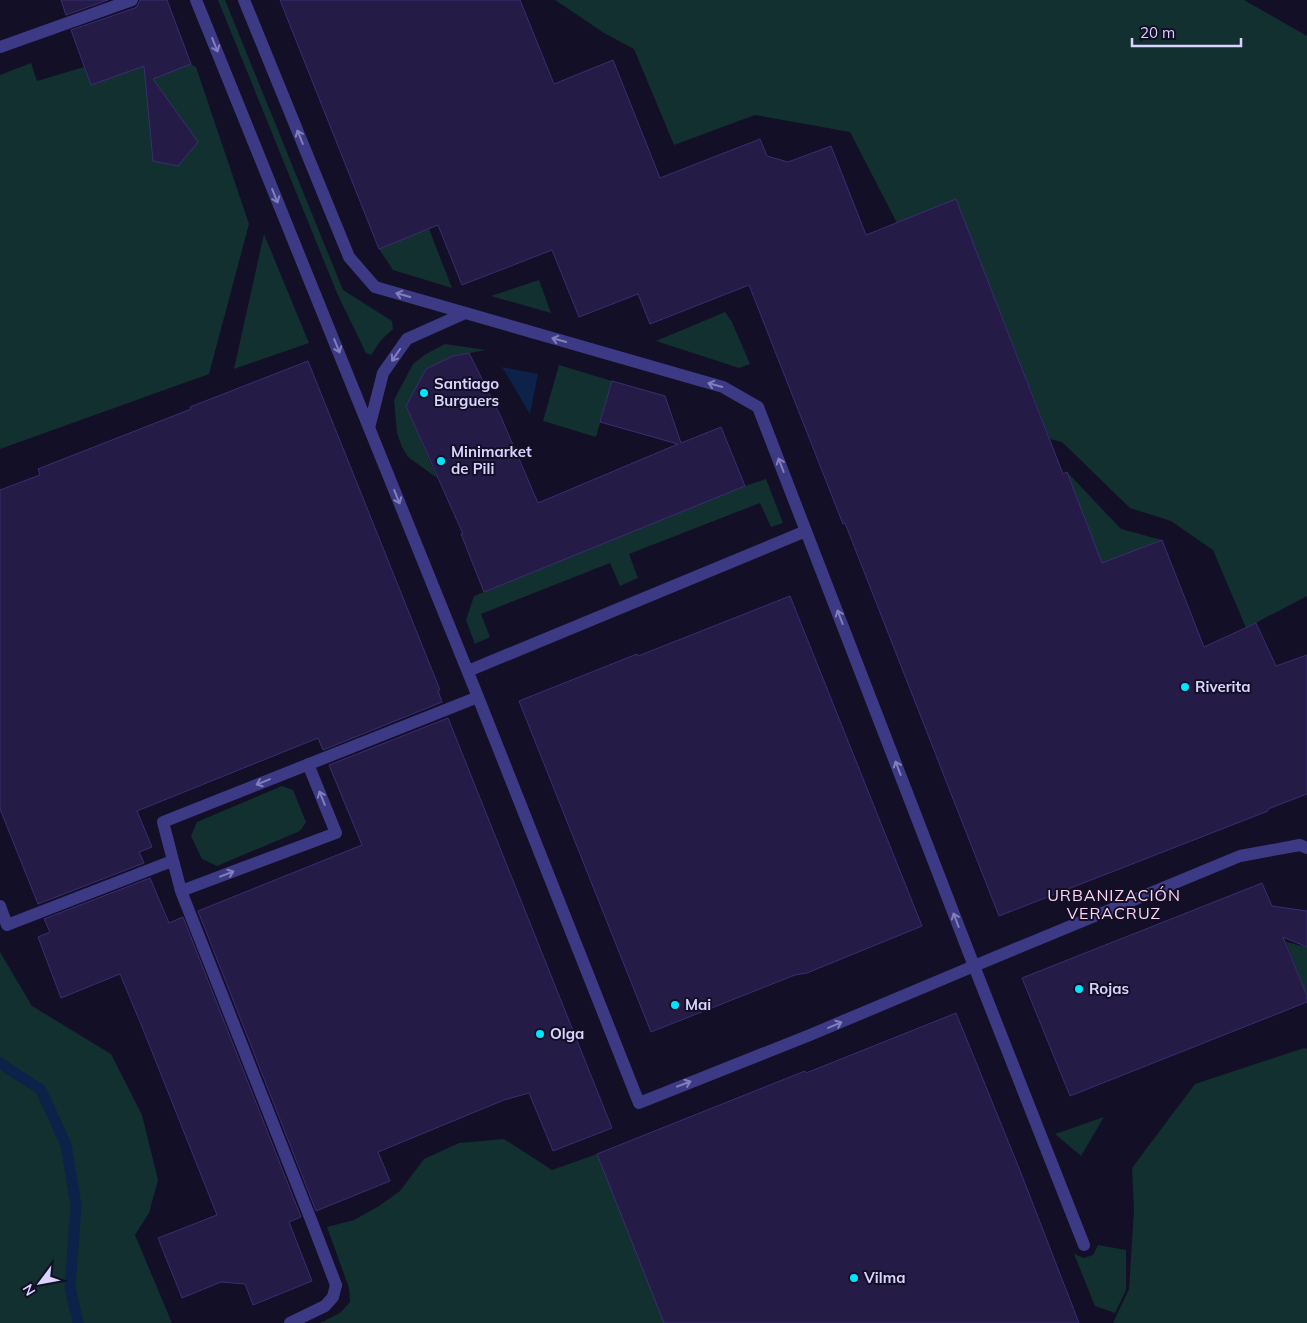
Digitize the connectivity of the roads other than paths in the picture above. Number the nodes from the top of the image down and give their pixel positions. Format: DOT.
graph roads {
  1 [pos="132,0"];
  2 [pos="196,0"];
  3 [pos="244,0"];
  4 [pos="0,47"];
  5 [pos="466,313"];
  6 [pos="369,428"];
  7 [pos="806,531"];
  8 [pos="468,671"];
  9 [pos="478,697"];
  10 [pos="308,764"];
  11 [pos="1307,848"];
  12 [pos="172,861"];
  13 [pos="181,891"];
  14 [pos="0,906"];
  15 [pos="974,966"];
  16 [pos="1084,1245"];
  17 [pos="290,1323"];
  1 -- 4 [label="street"];
  2 -- 6 [label="street, one-way"];
  5 -- 3 [label="street, one-way"];
  5 -- 6 [label="street, one-way"];
  7 -- 5 [label="street, one-way"];
  6 -- 8 [label="street, one-way"];
  7 -- 8 [label="street"];
  15 -- 7 [label="street, one-way"];
  8 -- 9 [label="street"];
  9 -- 10 [label="street"];
  9 -- 15 [label="street, one-way"];
  10 -- 12 [label="street, one-way"];
  13 -- 10 [label="street, one-way"];
  11 -- 15 [label="street"];
  12 -- 13 [label="street"];
  12 -- 14 [label="street"];
  13 -- 17 [label="street"];
  15 -- 16 [label="street"];
}
